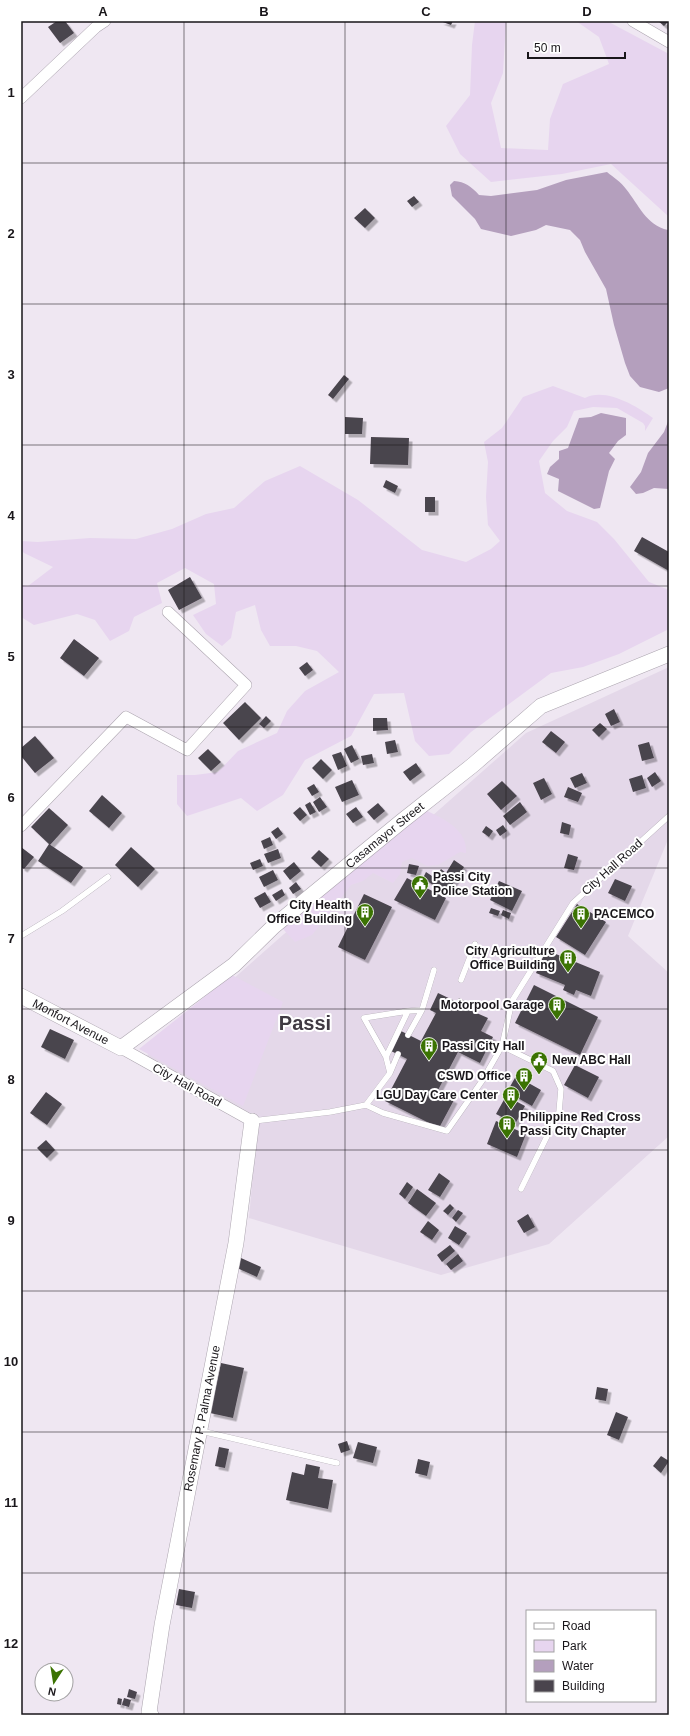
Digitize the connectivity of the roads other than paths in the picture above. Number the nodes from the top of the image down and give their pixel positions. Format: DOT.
graph roads {
  1 [pos="105,21"];
  2 [pos="633,21"];
  3 [pos="669,42"];
  4 [pos="21,98"];
  5 [pos="168,612"];
  6 [pos="669,654"];
  7 [pos="669,816"];
  8 [pos="21,826"];
  9 [pos="108,876"];
  10 [pos="21,936"];
  11 [pos="475,944"];
  12 [pos="434,970"];
  13 [pos="460,980"];
  14 [pos="21,996"];
  15 [pos="422,1010"];
  16 [pos="408,1011"];
  17 [pos="408,1035"];
  18 [pos="502,1046"];
  19 [pos="121,1048"];
  20 [pos="398,1054"];
  21 [pos="386,1057"];
  22 [pos="390,1073"];
  23 [pos="366,1105"];
  24 [pos="252,1121"];
  25 [pos="521,1189"];
  26 [pos="200,1430"];
  27 [pos="337,1464"];
  28 [pos="149,1714"];
  1 -- 4 [label="street"];
  2 -- 3 [label="street"];
  5 -- 8 [label="street"];
  6 -- 19 [label="street, Casamayor Street"];
  7 -- 18 [label="lane, City Hall Road"];
  9 -- 10 [label="lane"];
  11 -- 13 [label="lane"];
  12 -- 15 [label="lane"];
  14 -- 19 [label="street, Monfort Avenue"];
  15 -- 16 [label="lane"];
  15 -- 17 [label="lane"];
  16 -- 21 [label="lane"];
  16 -- 21 [label="lane"];
  18 -- 23 [label="lane, City Hall Road"];
  18 -- 25 [label="lane"];
  19 -- 24 [label="street, City Hall Road"];
  20 -- 22 [label="lane"];
  21 -- 22 [label="lane"];
  22 -- 23 [label="lane"];
  23 -- 24 [label="lane"];
  24 -- 26 [label="street, Rosemary P. Palma Avenue"];
  26 -- 27 [label="lane"];
  26 -- 28 [label="street, Rosemary P. Palma Avenue"];
}
